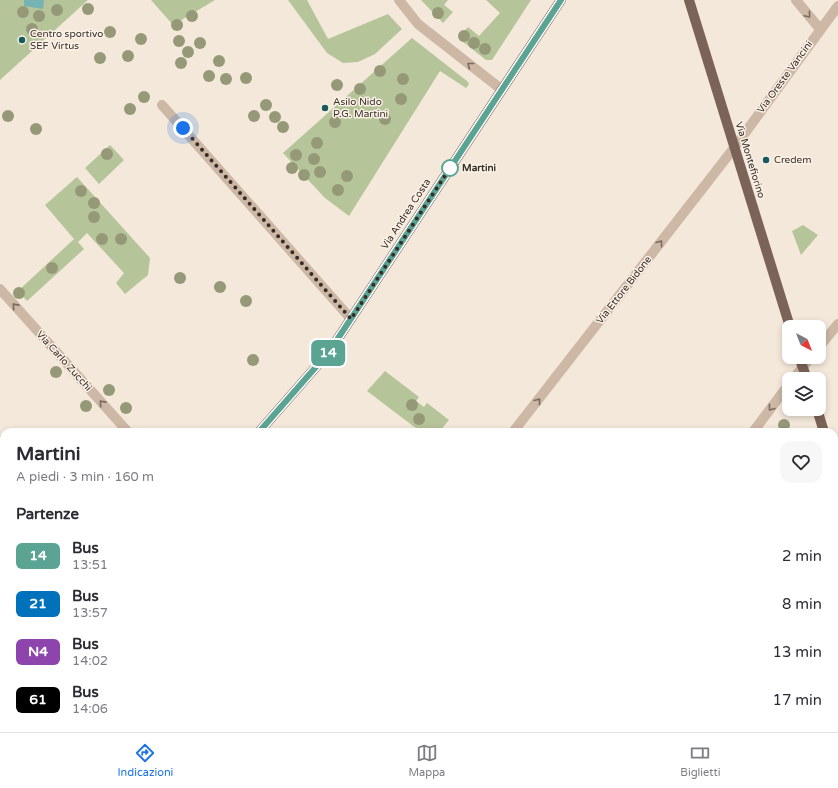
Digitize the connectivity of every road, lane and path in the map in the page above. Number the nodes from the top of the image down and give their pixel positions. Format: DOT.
graph roads {
  1 [pos="399,0"];
  2 [pos="561,0"];
  3 [pos="689,0"];
  4 [pos="796,0"];
  5 [pos="838,6"];
  6 [pos="820,29"];
  7 [pos="501,89"];
  8 [pos="162,105"];
  9 [pos="734,148"];
  10 [pos="0,289"];
  11 [pos="351,319"];
  12 [pos="788,320"];
  13 [pos="838,324"];
  14 [pos="826,339"];
  15 [pos="782,393"];
  16 [pos="818,416"];
  17 [pos="124,428"];
  18 [pos="262,428"];
  19 [pos="516,428"];
  20 [pos="756,428"];
  21 [pos="823,428"];
  7 -- 1 [label="street, one-way"];
  2 -- 7 [label="main road, Via Andrea Costa"];
  3 -- 9 [label="main road, Via Montefiorino"];
  4 -- 6 [label="street, one-way"];
  5 -- 6 [label="street, Via Oreste Vancini"];
  6 -- 9 [label="street, Via Oreste Vancini"];
  7 -- 11 [label="main road, Via Andrea Costa"];
  8 -- 11 [label="street"];
  9 -- 12 [label="main road, Via Montefiorino"];
  19 -- 9 [label="street, Via Ettore Bidone, one-way"];
  17 -- 10 [label="street, Via Carlo Zucchi, one-way"];
  11 -- 18 [label="main road, Via Andrea Costa"];
  13 -- 14 [label="street"];
  15 -- 20 [label="street, one-way"];
  16 -- 21 [label="main road"];
}
